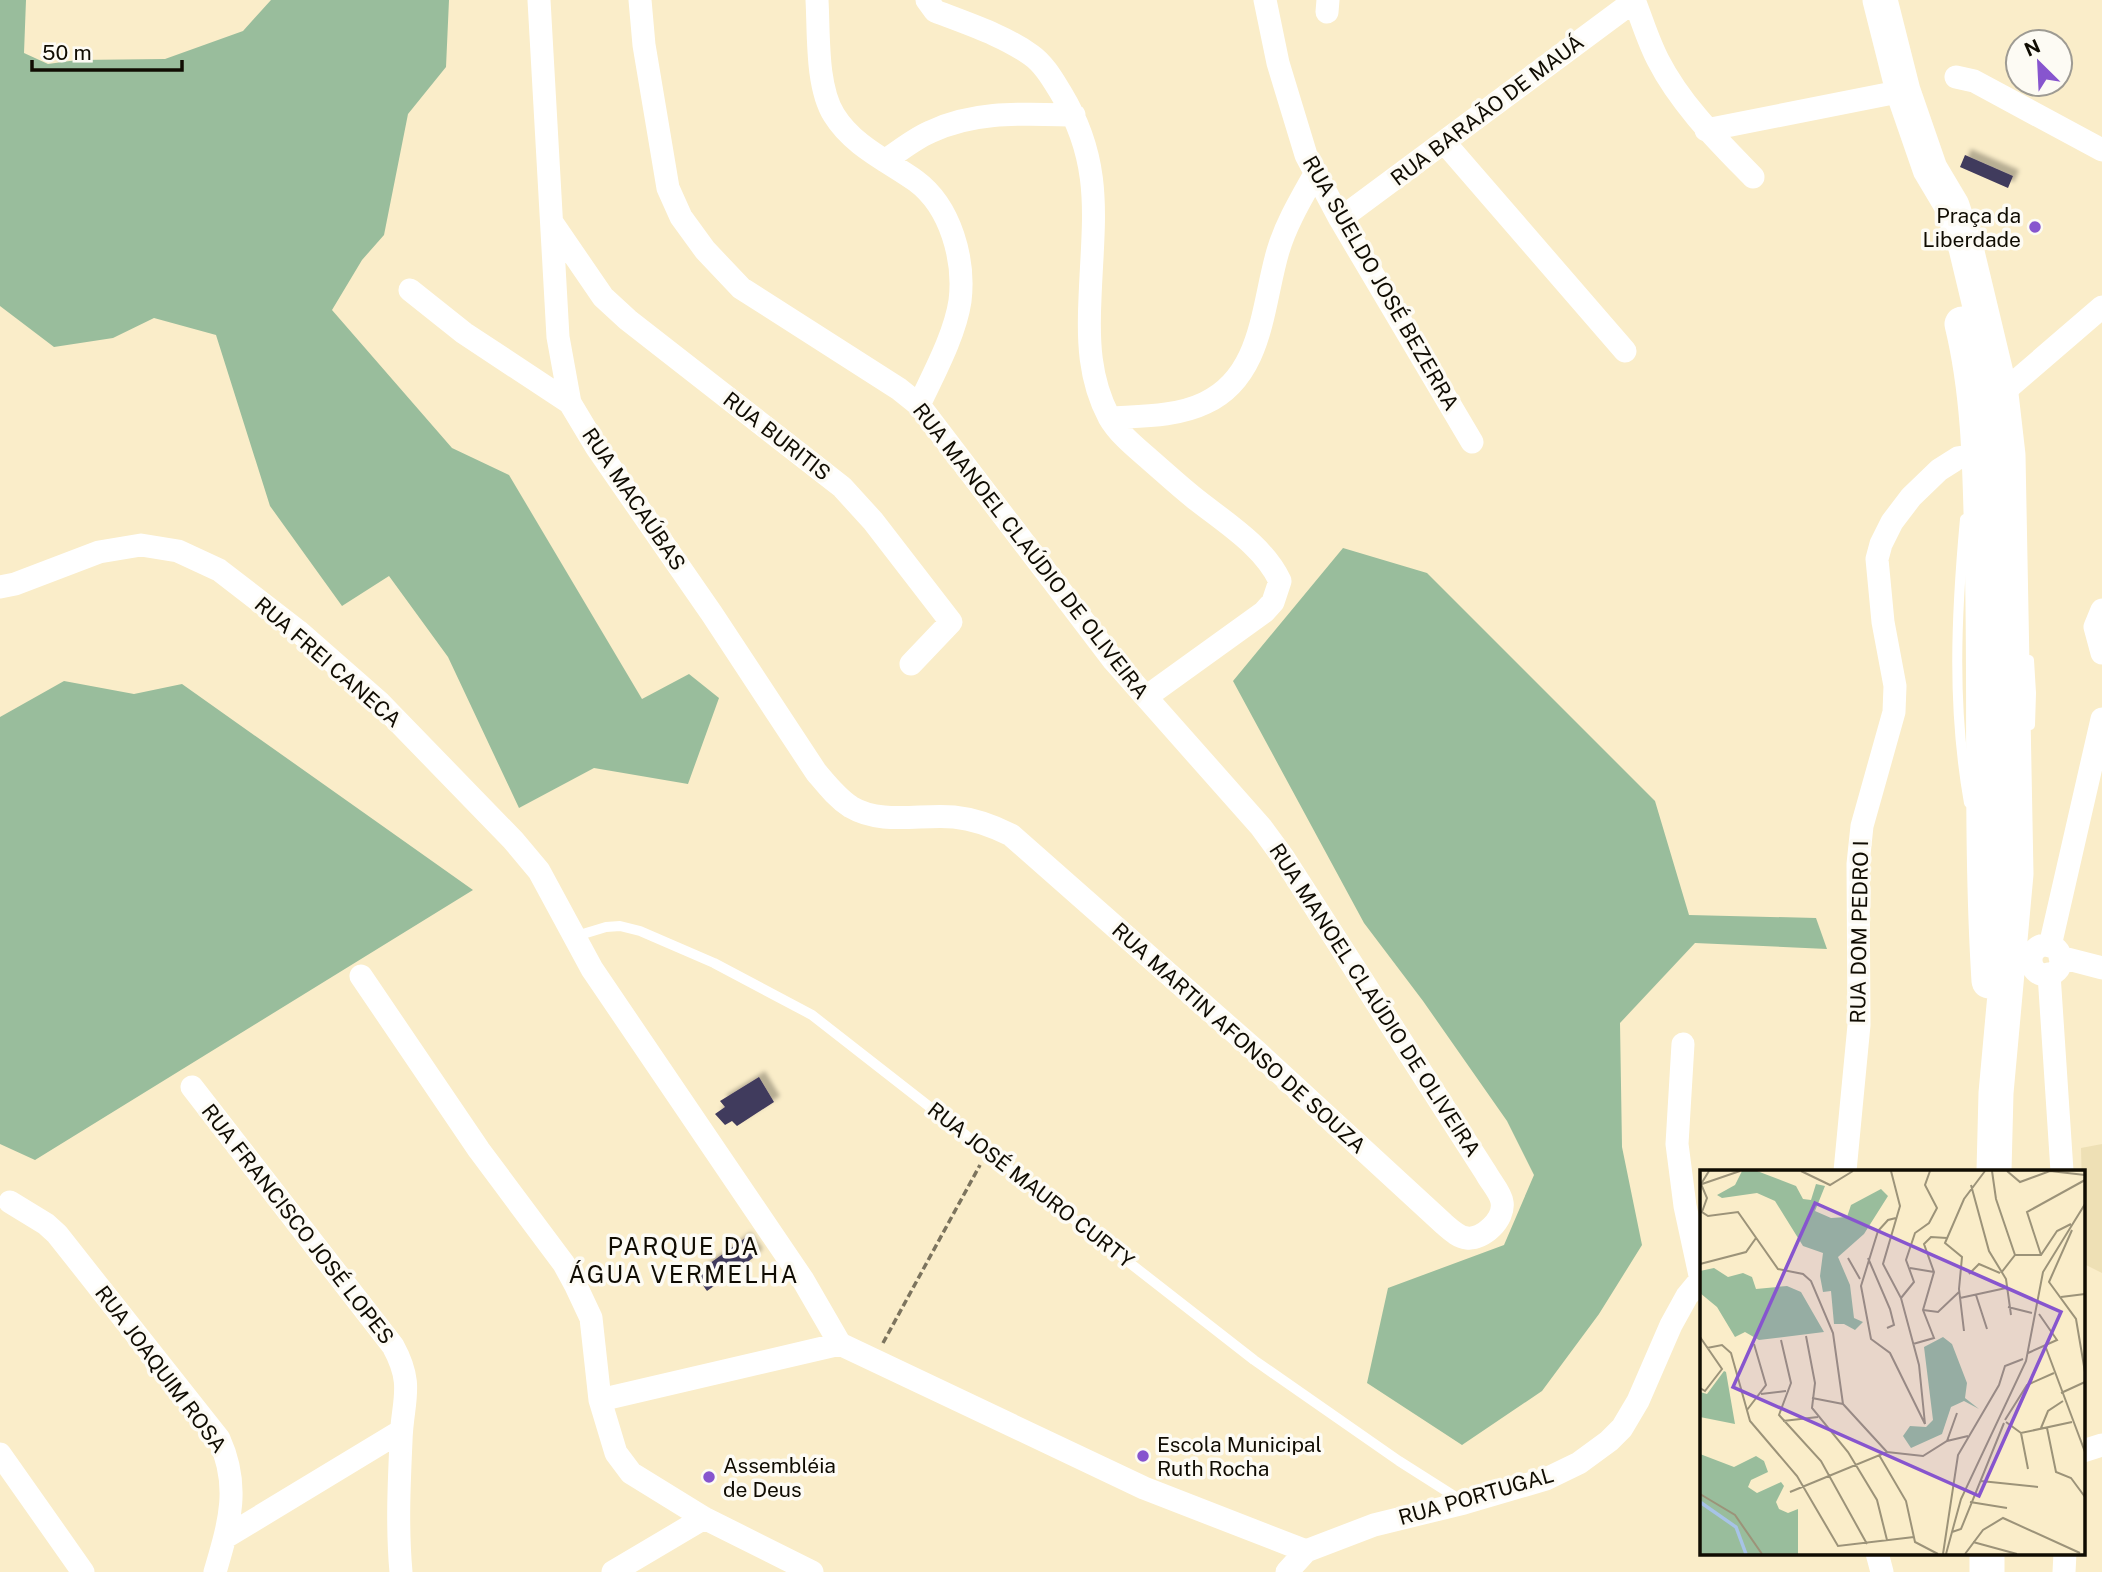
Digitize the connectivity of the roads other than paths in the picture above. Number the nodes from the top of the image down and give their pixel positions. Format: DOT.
graph roads {
  1 [pos="539,0"];
  2 [pos="640,0"];
  3 [pos="817,0"];
  4 [pos="928,0"];
  5 [pos="1265,0"];
  6 [pos="1634,0"];
  7 [pos="1880,0"];
  8 [pos="1955,77"];
  9 [pos="1903,91"];
  10 [pos="1074,115"];
  11 [pos="1706,130"];
  12 [pos="1444,142"];
  13 [pos="2102,150"];
  14 [pos="885,161"];
  15 [pos="1930,169"];
  16 [pos="1315,174"];
  17 [pos="1754,177"];
  18 [pos="1340,219"];
  19 [pos="551,222"];
  20 [pos="410,290"];
  21 [pos="2102,307"];
  22 [pos="1625,351"];
  23 [pos="2001,394"];
  24 [pos="570,403"];
  25 [pos="919,405"];
  26 [pos="1110,418"];
  27 [pos="1472,442"];
  28 [pos="1989,460"];
  29 [pos="0,587"];
  30 [pos="2102,610"];
  31 [pos="2028,652"];
  32 [pos="2102,653"];
  33 [pos="911,664"];
  34 [pos="1146,698"];
  35 [pos="2102,719"];
  36 [pos="2029,739"];
  37 [pos="2026,778"];
  38 [pos="990,825"];
  39 [pos="2001,874"];
  40 [pos="573,937"];
  41 [pos="2029,951"];
  42 [pos="2102,968"];
  43 [pos="361,976"];
  44 [pos="1683,1044"];
  45 [pos="192,1087"];
  46 [pos="1844,1170"];
  47 [pos="1994,1170"];
  48 [pos="2062,1170"];
  49 [pos="10,1202"];
  50 [pos="1489,1230"];
  51 [pos="1700,1275"];
  52 [pos="1700,1281"];
  53 [pos="840,1344"];
  54 [pos="600,1400"];
  55 [pos="401,1431"];
  56 [pos="2102,1445"];
  57 [pos="2084,1451"];
  58 [pos="0,1454"];
  59 [pos="1464,1503"];
  60 [pos="704,1518"];
  61 [pos="226,1537"];
  62 [pos="1306,1551"];
  63 [pos="1877,1554"];
  64 [pos="1987,1554"];
  65 [pos="2065,1554"];
  66 [pos="83,1572"];
  67 [pos="215,1572"];
  68 [pos="401,1572"];
  69 [pos="613,1572"];
  70 [pos="812,1572"];
  71 [pos="1287,1572"];
  72 [pos="1882,1572"];
  73 [pos="1986,1572"];
  74 [pos="2064,1572"];
  1 -- 19 [label="street, RUA MACAÚBAS"];
  2 -- 25 [label="street, RUA MANOEL CLAÚDIO DE OLIVEIRA"];
  3 -- 14 [label="street"];
  4 -- 10 [label="street"];
  5 -- 16 [label="street, RUA SUELDO JOSÉ BEZERRA"];
  6 -- 11 [label="street"];
  6 -- 12 [label="street, RUA BARAÃO DE MAUÁ"];
  7 -- 9 [label="main road"];
  8 -- 13 [label="street"];
  9 -- 11 [label="street"];
  9 -- 15 [label="main road"];
  10 -- 14 [label="street"];
  10 -- 26 [label="street"];
  11 -- 17 [label="street"];
  12 -- 18 [label="street, RUA BARAÃO DE MAUÁ"];
  12 -- 22 [label="street"];
  14 -- 25 [label="street"];
  15 -- 23 [label="main road"];
  15 -- 28 [label="main road"];
  16 -- 18 [label="street, RUA SUELDO JOSÉ BEZERRA"];
  16 -- 26 [label="street"];
  18 -- 27 [label="street, RUA SUELDO JOSÉ BEZERRA"];
  19 -- 24 [label="street, RUA MACAÚBAS"];
  19 -- 33 [label="street, RUA BURITIS"];
  20 -- 24 [label="street"];
  21 -- 23 [label="street"];
  23 -- 28 [label="main road"];
  24 -- 38 [label="street, RUA MACAÚBAS"];
  25 -- 34 [label="street, RUA MANOEL CLAÚDIO DE OLIVEIRA"];
  26 -- 34 [label="street"];
  28 -- 39 [label="main road"];
  28 -- 39 [label="main road"];
  28 -- 39 [label="lane"];
  28 -- 46 [label="street, RUA DOM PEDRO I"];
  29 -- 40 [label="street, RUA FREI CANECA"];
  30 -- 32 [label="street"];
  31 -- 36 [label="lane"];
  34 -- 50 [label="street, RUA MANOEL CLAÚDIO DE OLIVEIRA"];
  35 -- 41 [label="street"];
  37 -- 39 [label="lane"];
  38 -- 50 [label="street, RUA MARTIN AFONSO DE SOUZA"];
  39 -- 41 [label="main road"];
  40 -- 53 [label="street, RUA FREI CANECA"];
  40 -- 59 [label="lane, RUA JOSÉ MAURO CURTY"];
  41 -- 42 [label="street"];
  41 -- 47 [label="main road"];
  41 -- 48 [label="street"];
  43 -- 54 [label="street"];
  44 -- 51 [label="street"];
  45 -- 55 [label="street, RUA FRANCISCO JOSÉ LOPES"];
  49 -- 61 [label="street, RUA JOAQUIM ROSA"];
  52 -- 59 [label="street, RUA PORTUGAL"];
  53 -- 54 [label="street"];
  53 -- 62 [label="street"];
  54 -- 60 [label="street"];
  55 -- 61 [label="street"];
  55 -- 68 [label="street, RUA FRANCISCO JOSÉ LOPES"];
  56 -- 57 [label="street"];
  58 -- 66 [label="street"];
  59 -- 62 [label="street, RUA PORTUGAL"];
  60 -- 69 [label="street"];
  60 -- 70 [label="street"];
  61 -- 67 [label="street, RUA JOAQUIM ROSA"];
  62 -- 71 [label="street, RUA PORTUGAL"];
  63 -- 72 [label="street"];
  64 -- 73 [label="main road"];
  65 -- 74 [label="street"];
}
